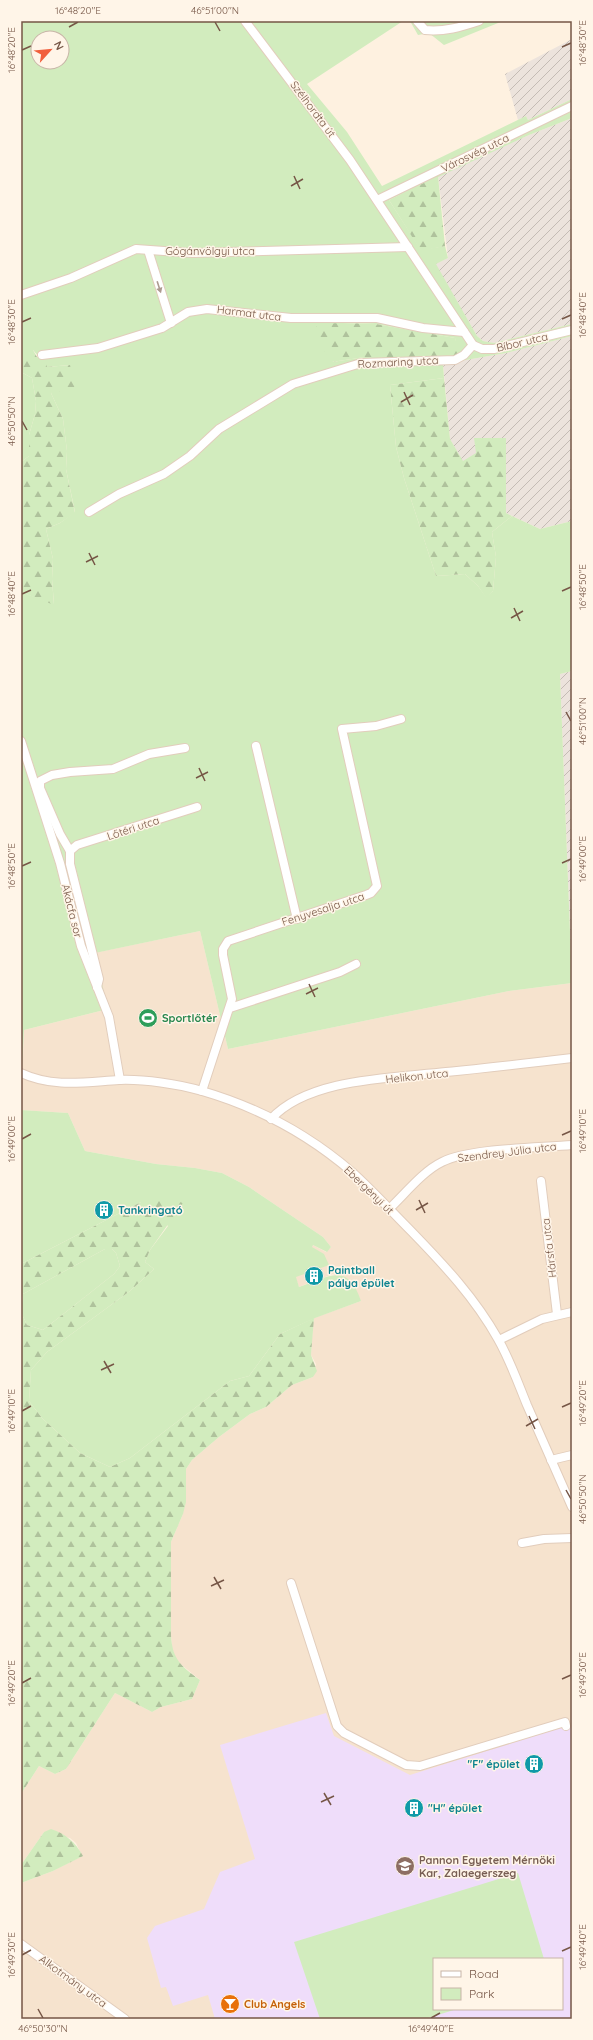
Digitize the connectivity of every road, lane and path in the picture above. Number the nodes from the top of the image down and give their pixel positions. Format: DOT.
graph roads {
  1 [pos="245,21"];
  2 [pos="417,21"];
  3 [pos="479,21"];
  4 [pos="572,106"];
  5 [pos="377,200"];
  6 [pos="408,247"];
  7 [pos="148,250"];
  8 [pos="21,295"];
  9 [pos="171,323"];
  10 [pos="572,330"];
  11 [pos="464,332"];
  12 [pos="473,345"];
  13 [pos="42,355"];
  14 [pos="89,512"];
  15 [pos="401,719"];
  16 [pos="21,741"];
  17 [pos="256,746"];
  18 [pos="185,748"];
  19 [pos="197,807"];
  20 [pos="70,851"];
  21 [pos="296,919"];
  22 [pos="356,964"];
  23 [pos="97,987"];
  24 [pos="230,1008"];
  25 [pos="572,1058"];
  26 [pos="21,1073"];
  27 [pos="120,1080"];
  28 [pos="202,1091"];
  29 [pos="271,1119"];
  30 [pos="572,1145"];
  31 [pos="541,1181"];
  32 [pos="389,1209"];
  33 [pos="572,1312"];
  34 [pos="557,1314"];
  35 [pos="499,1340"];
  36 [pos="572,1455"];
  37 [pos="551,1460"];
  38 [pos="572,1507"];
  39 [pos="572,1538"];
  40 [pos="522,1542"];
  41 [pos="291,1583"];
  42 [pos="566,1726"];
  43 [pos="21,1944"];
  44 [pos="125,2019"];
  1 -- 5 [label="street, Szélhordta út"];
  2 -- 3 [label="street"];
  4 -- 5 [label="street, Városvég utca"];
  5 -- 6 [label="street"];
  6 -- 7 [label="street, Gógánvölgyi utca"];
  6 -- 11 [label="street"];
  7 -- 8 [label="street, Gógánvölgyi utca"];
  7 -- 9 [label="street, one-way"];
  9 -- 11 [label="street, Harmat utca"];
  9 -- 13 [label="street, Harmat utca"];
  10 -- 12 [label="street, Bíbor utca"];
  11 -- 12 [label="street"];
  12 -- 14 [label="street, Rozmaring utca"];
  15 -- 21 [label="street, Fenyvesalja utca"];
  16 -- 23 [label="street, Akácfa sor"];
  17 -- 21 [label="street"];
  18 -- 20 [label="street"];
  19 -- 20 [label="street, Lőtéri utca"];
  20 -- 23 [label="street"];
  21 -- 24 [label="street, Fenyvesalja utca"];
  22 -- 24 [label="street"];
  23 -- 27 [label="street, Akácfa sor"];
  24 -- 28 [label="street, Fenyvesalja utca"];
  25 -- 29 [label="street, Helikon utca"];
  26 -- 27 [label="street, Ebergényi út"];
  27 -- 28 [label="street, Ebergényi út"];
  28 -- 29 [label="street, Ebergényi út"];
  29 -- 32 [label="street, Ebergényi út"];
  30 -- 32 [label="street, Szendrey Júlia utca"];
  31 -- 34 [label="street, Hársfa utca"];
  32 -- 35 [label="street, Ebergényi út"];
  33 -- 34 [label="street"];
  34 -- 35 [label="street"];
  35 -- 37 [label="street, Ebergényi út"];
  36 -- 37 [label="street"];
  37 -- 38 [label="street, Ebergényi út"];
  39 -- 40 [label="street"];
  41 -- 42 [label="street"];
  43 -- 44 [label="street, Alkotmány utca"];
}
